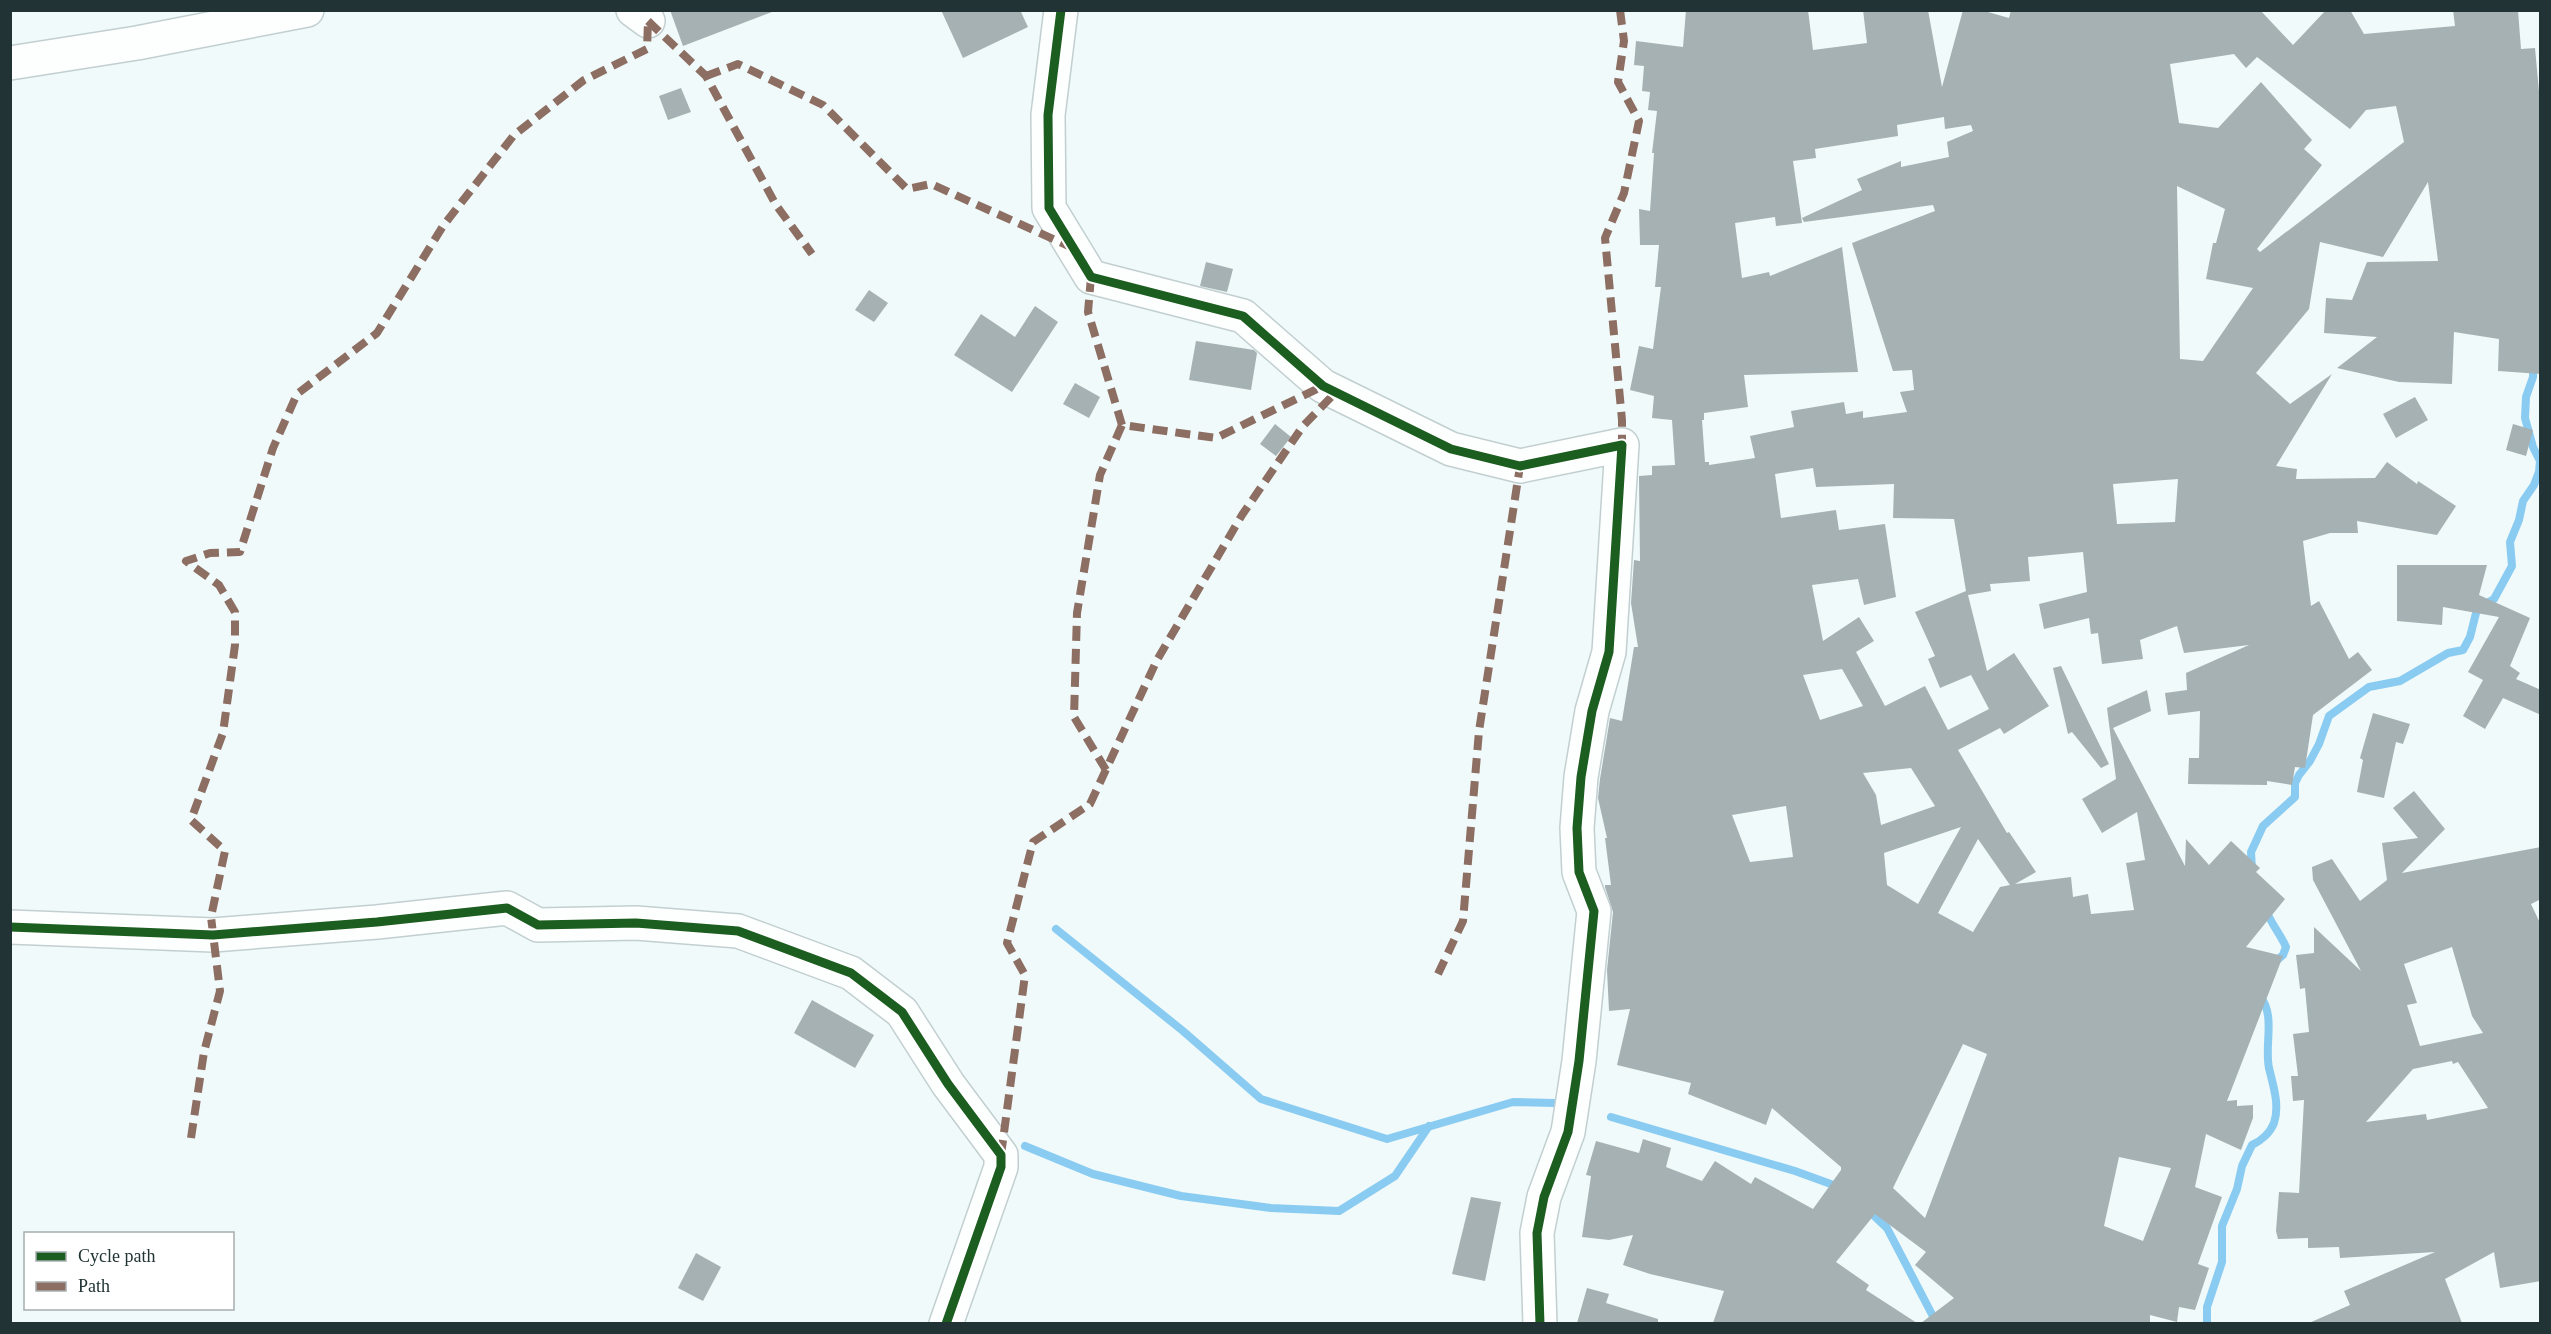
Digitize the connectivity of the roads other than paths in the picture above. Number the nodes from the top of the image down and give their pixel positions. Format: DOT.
graph roads {
  1 [pos="307,10"];
  2 [pos="1061,10"];
  3 [pos="10,63"];
  4 [pos="10,927"];
  5 [pos="946,1323"];
  6 [pos="1540,1323"];
  1 -- 3 [label="street"];
  2 -- 6 [label="street"];
  4 -- 5 [label="street"];
}
